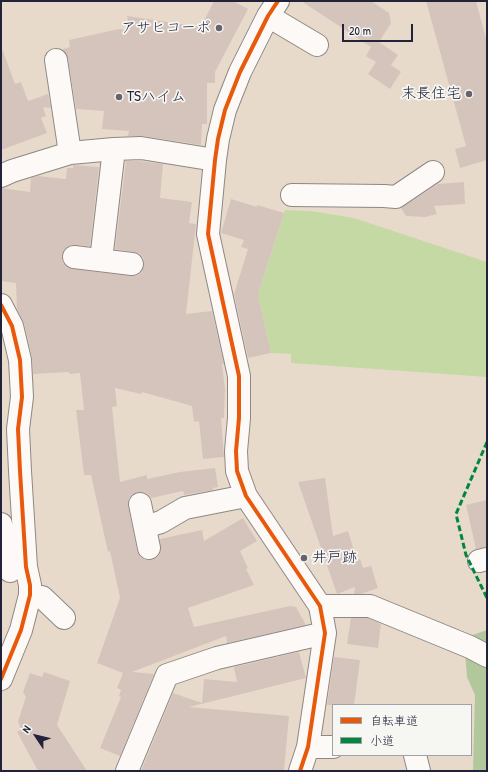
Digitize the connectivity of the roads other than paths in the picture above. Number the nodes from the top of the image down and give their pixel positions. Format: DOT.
graph roads {
  1 [pos="273,8"];
  2 [pos="317,45"];
  3 [pos="56,60"];
  4 [pos="114,149"];
  5 [pos="70,153"];
  6 [pos="215,160"];
  7 [pos="433,172"];
  8 [pos="1,176"];
  9 [pos="292,196"];
  10 [pos="74,257"];
  11 [pos="102,260"];
  12 [pos="132,264"];
  13 [pos="1,304"];
  14 [pos="1,417"];
  15 [pos="18,429"];
  16 [pos="246,496"];
  17 [pos="140,504"];
  18 [pos="1,524"];
  19 [pos="12,573"];
  20 [pos="30,595"];
  21 [pos="320,606"];
  22 [pos="64,618"];
  23 [pos="325,633"];
  24 [pos="487,656"];
  25 [pos="1,679"];
  26 [pos="308,747"];
  27 [pos="332,747"];
  28 [pos="415,756"];
  29 [pos="127,771"];
  30 [pos="300,771"];
  31 [pos="419,771"];
  1 -- 2 [label="street"];
  1 -- 6 [label="street"];
  3 -- 5 [label="street"];
  4 -- 5 [label="street"];
  4 -- 6 [label="street"];
  4 -- 11 [label="street"];
  5 -- 8 [label="street"];
  6 -- 16 [label="street"];
  7 -- 9 [label="street"];
  10 -- 11 [label="street"];
  11 -- 12 [label="street"];
  13 -- 15 [label="street"];
  14 -- 15 [label="street"];
  15 -- 19 [label="street"];
  16 -- 17 [label="street"];
  16 -- 21 [label="street"];
  18 -- 19 [label="street"];
  19 -- 20 [label="street"];
  20 -- 22 [label="street"];
  20 -- 25 [label="street"];
  21 -- 23 [label="street"];
  21 -- 24 [label="street"];
  23 -- 26 [label="street"];
  23 -- 29 [label="street"];
  26 -- 27 [label="street"];
  26 -- 30 [label="street"];
  28 -- 31 [label="street"];
}
